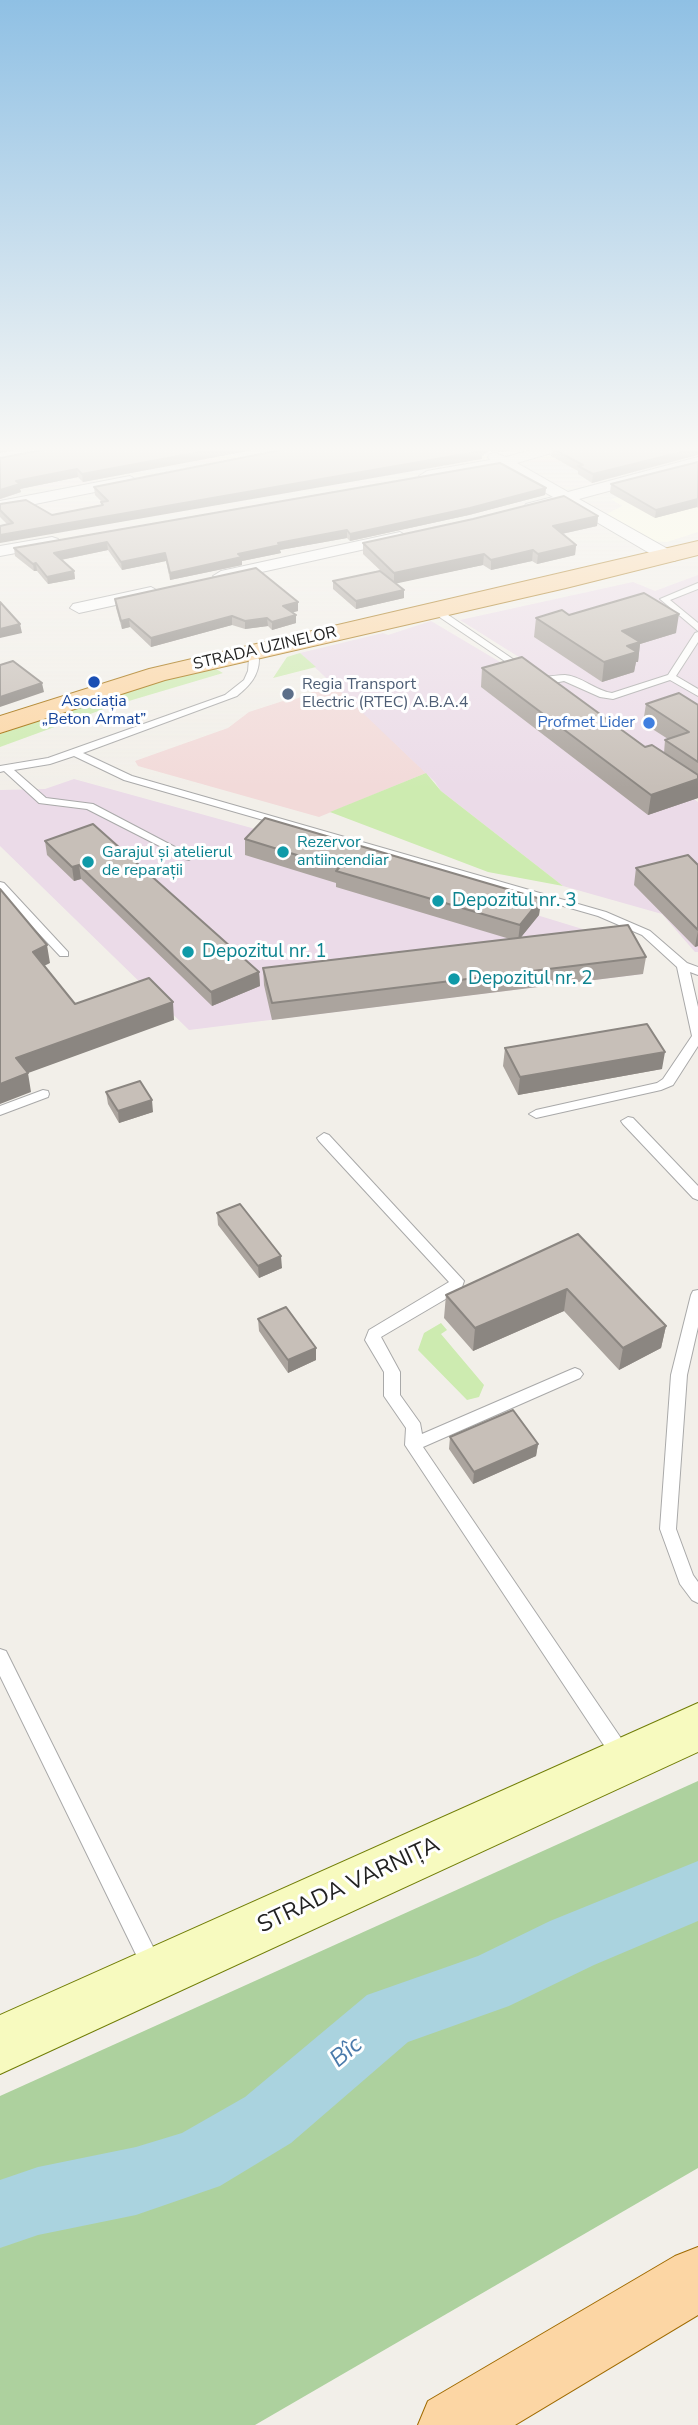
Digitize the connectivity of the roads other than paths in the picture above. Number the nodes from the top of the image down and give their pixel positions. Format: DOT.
graph roads {
  1 [pos="285,562"];
  2 [pos="645,562"];
  3 [pos="198,581"];
  4 [pos="698,586"];
  5 [pos="172,587"];
  6 [pos="79,608"];
  7 [pos="435,610"];
  8 [pos="698,628"];
  9 [pos="698,635"];
  10 [pos="249,652"];
  11 [pos="671,677"];
  12 [pos="537,679"];
  13 [pos="559,694"];
  14 [pos="698,694"];
  15 [pos="0,725"];
  16 [pos="74,752"];
  17 [pos="3,769"];
  18 [pos="189,857"];
  19 [pos="0,885"];
  20 [pos="64,954"];
  21 [pos="683,966"];
  22 [pos="698,971"];
  23 [pos="43,1094"];
  24 [pos="0,1111"];
  25 [pos="536,1114"];
  26 [pos="628,1121"];
  27 [pos="324,1138"];
  28 [pos="698,1195"];
  29 [pos="698,1295"];
  30 [pos="575,1374"];
  31 [pos="413,1445"];
  32 [pos="698,1595"];
  33 [pos="0,1657"];
  34 [pos="698,1727"];
  35 [pos="625,1760"];
  36 [pos="156,1974"];
  37 [pos="0,2045"];
  38 [pos="698,2279"];
  39 [pos="452,2425"];
  1 -- 3 [label="street"];
  2 -- 7 [label="main road, STRADA UZINELOR"];
  4 -- 8 [label="lane"];
  5 -- 6 [label="street"];
  7 -- 10 [label="main road, STRADA UZINELOR"];
  7 -- 12 [label="lane"];
  9 -- 11 [label="lane"];
  10 -- 15 [label="main road, STRADA UZINELOR"];
  10 -- 16 [label="lane"];
  11 -- 12 [label="lane"];
  11 -- 14 [label="lane"];
  12 -- 13 [label="lane"];
  16 -- 17 [label="lane"];
  16 -- 21 [label="lane"];
  17 -- 18 [label="lane"];
  19 -- 20 [label="lane"];
  21 -- 22 [label="lane"];
  21 -- 25 [label="lane"];
  23 -- 24 [label="lane"];
  26 -- 28 [label="lane"];
  27 -- 31 [label="lane"];
  29 -- 32 [label="lane"];
  30 -- 31 [label="lane"];
  31 -- 35 [label="lane"];
  33 -- 36 [label="lane"];
  34 -- 35 [label="street, STRADA VARNIȚA"];
  35 -- 36 [label="street, STRADA VARNIȚA"];
  36 -- 37 [label="street, STRADA VARNIȚA"];
  38 -- 39 [label="main road"];
}
